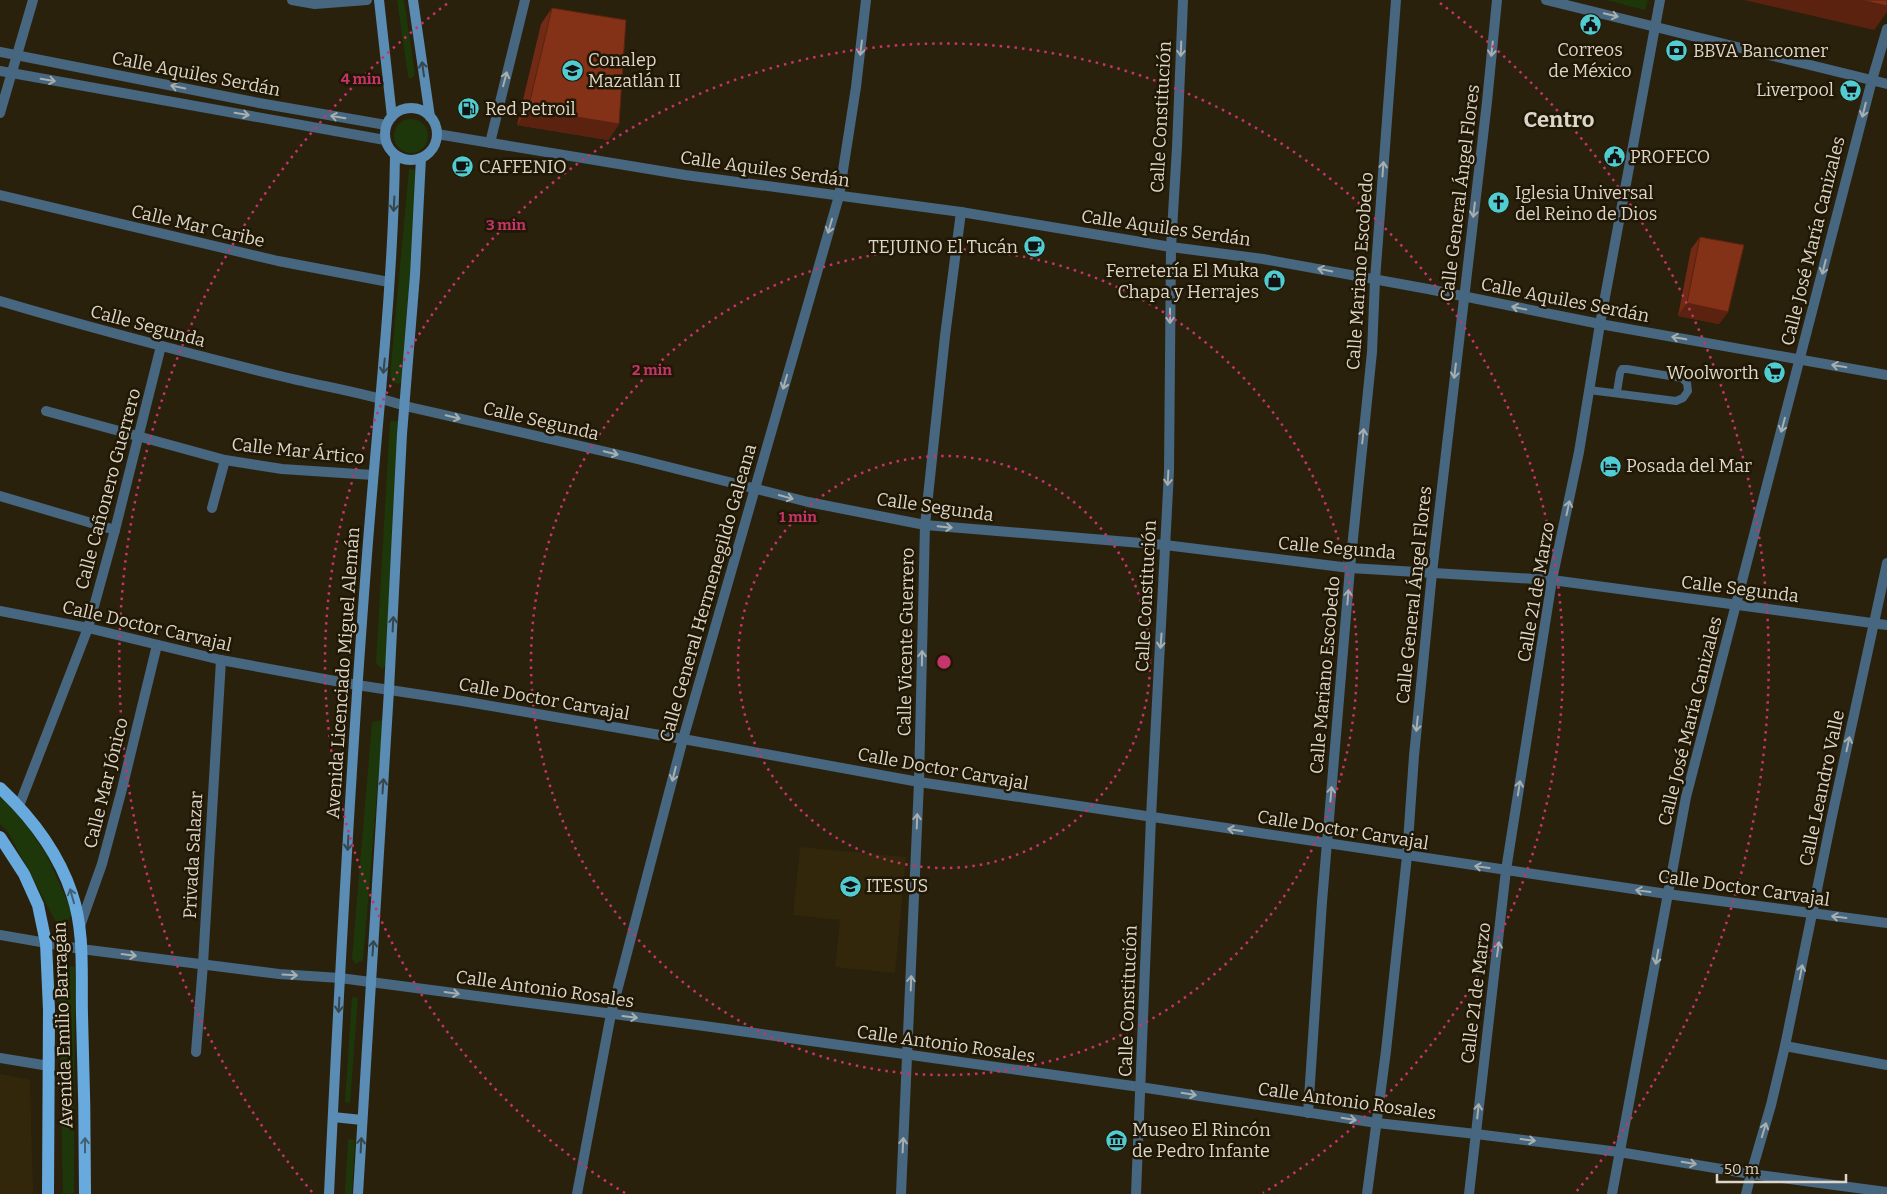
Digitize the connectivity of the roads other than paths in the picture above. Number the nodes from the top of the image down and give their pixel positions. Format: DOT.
graph roads {
  1 [pos="33,0"];
  2 [pos="292,0"];
  3 [pos="367,0"];
  4 [pos="379,0"];
  5 [pos="413,0"];
  6 [pos="525,0"];
  7 [pos="866,0"];
  8 [pos="1183,0"];
  9 [pos="1396,0"];
  10 [pos="1497,0"];
  11 [pos="1546,0"];
  12 [pos="1660,0"];
  13 [pos="1654,26"];
  14 [pos="1887,29"];
  15 [pos="0,52"];
  16 [pos="17,55"];
  17 [pos="0,71"];
  18 [pos="12,74"];
  19 [pos="1872,80"];
  20 [pos="1887,84"];
  21 [pos="0,114"];
  22 [pos="430,117"];
  23 [pos="389,121"];
  24 [pos="437,134"];
  25 [pos="385,140"];
  26 [pos="490,143"];
  27 [pos="396,156"];
  28 [pos="421,158"];
  29 [pos="0,195"];
  30 [pos="839,196"];
  31 [pos="961,212"];
  32 [pos="1170,247"];
  33 [pos="1375,280"];
  34 [pos="389,282"];
  35 [pos="1464,296"];
  36 [pos="0,301"];
  37 [pos="1600,324"];
  38 [pos="160,346"];
  39 [pos="1800,359"];
  40 [pos="1887,375"];
  41 [pos="1589,390"];
  42 [pos="1617,392"];
  43 [pos="380,398"];
  44 [pos="405,406"];
  45 [pos="46,411"];
  46 [pos="139,436"];
  47 [pos="225,460"];
  48 [pos="373,475"];
  49 [pos="755,489"];
  50 [pos="0,496"];
  51 [pos="212,508"];
  52 [pos="925,525"];
  53 [pos="115,530"];
  54 [pos="1165,546"];
  55 [pos="1887,563"];
  56 [pos="1350,568"];
  57 [pos="1432,573"];
  58 [pos="1552,580"];
  59 [pos="1735,604"];
  60 [pos="0,611"];
  61 [pos="1873,623"];
  62 [pos="1887,625"];
  63 [pos="88,628"];
  64 [pos="158,645"];
  65 [pos="221,660"];
  66 [pos="357,685"];
  67 [pos="389,690"];
  68 [pos="683,739"];
  69 [pos="918,782"];
  70 [pos="0,788"];
  71 [pos="19,806"];
  72 [pos="1151,817"];
  73 [pos="0,837"];
  74 [pos="1328,843"];
  75 [pos="1407,856"];
  76 [pos="1506,870"];
  77 [pos="1667,894"];
  78 [pos="1812,914"];
  79 [pos="1887,923"];
  80 [pos="79,927"];
  81 [pos="0,935"];
  82 [pos="46,943"];
  83 [pos="81,949"];
  84 [pos="203,964"];
  85 [pos="340,978"];
  86 [pos="371,982"];
  87 [pos="612,1014"];
  88 [pos="1785,1046"];
  89 [pos="196,1052"];
  90 [pos="908,1055"];
  91 [pos="0,1058"];
  92 [pos="1887,1065"];
  93 [pos="49,1066"];
  94 [pos="1140,1087"];
  95 [pos="1308,1113"];
  96 [pos="333,1117"];
  97 [pos="362,1120"];
  98 [pos="1377,1123"];
  99 [pos="1476,1134"];
  100 [pos="1619,1152"];
  101 [pos="1751,1174"];
  102 [pos="1887,1192"];
  103 [pos="48,1194"];
  104 [pos="85,1194"];
  105 [pos="329,1194"];
  106 [pos="358,1194"];
  107 [pos="576,1194"];
  108 [pos="901,1194"];
  109 [pos="1136,1194"];
  110 [pos="1367,1194"];
  111 [pos="1469,1194"];
  112 [pos="1612,1194"];
  113 [pos="1746,1194"];
  1 -- 16 [label="street"];
  2 -- 3 [label="street"];
  4 -- 23 [label="main road"];
  22 -- 5 [label="main road, one-way"];
  26 -- 6 [label="street, one-way"];
  7 -- 30 [label="street, Calle General Hermenegildo Galeana, one-way"];
  8 -- 32 [label="street, Calle Constitución, one-way"];
  33 -- 9 [label="street, Calle Mariano Escobedo, one-way"];
  10 -- 35 [label="street, Calle General Ángel Flores, one-way"];
  11 -- 13 [label="street, one-way"];
  12 -- 13 [label="street, Calle 21 de Marzo"];
  13 -- 19 [label="street"];
  13 -- 37 [label="street, Calle 21 de Marzo"];
  14 -- 19 [label="street, Calle José María Canizales"];
  15 -- 16 [label="street, Calle Aquiles Serdán"];
  16 -- 18 [label="street"];
  23 -- 16 [label="street, Calle Aquiles Serdán, one-way"];
  17 -- 18 [label="street, Calle Aquiles Serdán"];
  18 -- 21 [label="street"];
  18 -- 25 [label="street, Calle Aquiles Serdán, one-way"];
  19 -- 20 [label="street"];
  19 -- 39 [label="street, Calle José María Canizales, one-way"];
  22 -- 23 [label="main road"];
  22 -- 24 [label="main road"];
  23 -- 25 [label="main road"];
  24 -- 26 [label="street, Calle Aquiles Serdán"];
  24 -- 28 [label="main road"];
  25 -- 27 [label="main road"];
  26 -- 30 [label="street, Calle Aquiles Serdán"];
  27 -- 28 [label="main road"];
  27 -- 34 [label="main road, Avenida Licenciado Miguel Alemán, one-way"];
  28 -- 44 [label="main road"];
  29 -- 34 [label="street, Calle Mar Caribe"];
  30 -- 31 [label="street, Calle Aquiles Serdán"];
  30 -- 49 [label="street, Calle General Hermenegildo Galeana, one-way"];
  31 -- 32 [label="street, Calle Aquiles Serdán"];
  31 -- 52 [label="street, Calle Vicente Guerrero"];
  33 -- 32 [label="street, Calle Aquiles Serdán, one-way"];
  32 -- 54 [label="street, Calle Constitución, one-way"];
  33 -- 35 [label="street, Calle Aquiles Serdán"];
  56 -- 33 [label="street, Calle Mariano Escobedo, one-way"];
  34 -- 43 [label="main road, Avenida Licenciado Miguel Alemán, one-way"];
  37 -- 35 [label="street, Calle Aquiles Serdán, one-way"];
  35 -- 57 [label="street, Calle General Ángel Flores, one-way"];
  36 -- 38 [label="street, Calle Segunda"];
  39 -- 37 [label="street, Calle Aquiles Serdán, one-way"];
  37 -- 41 [label="street, Calle 21 de Marzo"];
  38 -- 43 [label="street, Calle Segunda"];
  38 -- 46 [label="street, Calle Cañonero Guerrero"];
  40 -- 39 [label="street, Calle Aquiles Serdán, one-way"];
  39 -- 59 [label="street, Calle José María Canizales, one-way"];
  41 -- 42 [label="lane"];
  58 -- 41 [label="street, Calle 21 de Marzo, one-way"];
  42 -- 42 [label="lane"];
  43 -- 44 [label="street, Calle Segunda"];
  43 -- 48 [label="main road, Avenida Licenciado Miguel Alemán"];
  44 -- 49 [label="street, Calle Segunda, one-way"];
  67 -- 44 [label="main road, one-way"];
  45 -- 46 [label="street, Calle Mar Ártico"];
  46 -- 47 [label="street, Calle Mar Ártico"];
  46 -- 53 [label="street, Calle Cañonero Guerrero"];
  47 -- 48 [label="street, Calle Mar Ártico"];
  47 -- 51 [label="street"];
  48 -- 66 [label="main road, Avenida Licenciado Miguel Alemán"];
  49 -- 52 [label="street, Calle Segunda, one-way"];
  49 -- 68 [label="street, Calle General Hermenegildo Galeana"];
  50 -- 53 [label="street"];
  52 -- 54 [label="street, Calle Segunda, one-way"];
  69 -- 52 [label="street, Calle Vicente Guerrero, one-way"];
  53 -- 63 [label="street, Calle Cañonero Guerrero"];
  54 -- 56 [label="street, Calle Segunda"];
  54 -- 72 [label="street, Calle Constitución, one-way"];
  55 -- 61 [label="street, Calle Leandro Valle"];
  56 -- 57 [label="street, Calle Segunda"];
  74 -- 56 [label="street, Calle Mariano Escobedo, one-way"];
  57 -- 58 [label="street, Calle Segunda"];
  57 -- 75 [label="street, Calle General Ángel Flores, one-way"];
  58 -- 59 [label="street, Calle Segunda"];
  76 -- 58 [label="street, Calle 21 de Marzo, one-way"];
  59 -- 61 [label="street, Calle Segunda"];
  59 -- 77 [label="street, Calle José María Canizales"];
  60 -- 63 [label="street, Calle Doctor Carvajal"];
  61 -- 62 [label="street, Calle Segunda"];
  78 -- 61 [label="street, Calle Leandro Valle, one-way"];
  63 -- 64 [label="street, Calle Doctor Carvajal"];
  63 -- 71 [label="street, Calle Cañonero Guerrero"];
  64 -- 65 [label="street, Calle Doctor Carvajal"];
  64 -- 80 [label="street, Calle Mar Jónico"];
  65 -- 66 [label="street, Calle Doctor Carvajal"];
  65 -- 84 [label="street, Privada Salazar"];
  66 -- 67 [label="street, Calle Doctor Carvajal"];
  66 -- 85 [label="main road, Avenida Licenciado Miguel Alemán, one-way"];
  67 -- 68 [label="street, Calle Doctor Carvajal"];
  86 -- 67 [label="main road, one-way"];
  68 -- 69 [label="street, Calle Doctor Carvajal"];
  68 -- 87 [label="street, Calle General Hermenegildo Galeana, one-way"];
  69 -- 72 [label="street, Calle Doctor Carvajal"];
  90 -- 69 [label="street, Calle Vicente Guerrero, one-way"];
  70 -- 71 [label="main road, Avenida Emilio Barragán"];
  80 -- 71 [label="main road, Avenida Emilio Barragán, one-way"];
  74 -- 72 [label="street, Calle Doctor Carvajal, one-way"];
  72 -- 94 [label="street, Calle Constitución"];
  73 -- 82 [label="main road, Avenida Emilio Barragán"];
  74 -- 75 [label="street, Calle Doctor Carvajal"];
  74 -- 95 [label="street, Calle Mariano Escobedo"];
  76 -- 75 [label="street, Calle Doctor Carvajal, one-way"];
  75 -- 98 [label="street, Calle General Ángel Flores"];
  77 -- 76 [label="street, Calle Doctor Carvajal, one-way"];
  99 -- 76 [label="street, Calle 21 de Marzo, one-way"];
  77 -- 78 [label="street, Calle Doctor Carvajal"];
  77 -- 100 [label="street, Calle José María Canizales, one-way"];
  79 -- 78 [label="street, Calle Doctor Carvajal, one-way"];
  88 -- 78 [label="street, Calle Leandro Valle, one-way"];
  80 -- 83 [label="main road, Avenida Emilio Barragán"];
  81 -- 82 [label="street, Calle Antonio Rosales"];
  82 -- 83 [label="street, Calle Antonio Rosales"];
  82 -- 93 [label="main road, Avenida Emilio Barragán"];
  83 -- 84 [label="street, Calle Antonio Rosales, one-way"];
  104 -- 83 [label="main road, Avenida Emilio Barragán, one-way"];
  84 -- 85 [label="street, Calle Antonio Rosales, one-way"];
  84 -- 89 [label="street, Privada Salazar"];
  85 -- 86 [label="street, Calle Antonio Rosales"];
  85 -- 96 [label="main road, Avenida Licenciado Miguel Alemán, one-way"];
  86 -- 87 [label="street, Calle Antonio Rosales, one-way"];
  86 -- 97 [label="main road"];
  87 -- 90 [label="street, Calle Antonio Rosales, one-way"];
  87 -- 107 [label="street, Calle General Hermenegildo Galeana"];
  88 -- 92 [label="street"];
  101 -- 88 [label="street, Calle Leandro Valle, one-way"];
  90 -- 94 [label="street, Calle Antonio Rosales"];
  108 -- 90 [label="street, Calle Vicente Guerrero, one-way"];
  91 -- 93 [label="street"];
  93 -- 103 [label="main road, Avenida Emilio Barragán"];
  94 -- 95 [label="street, Calle Antonio Rosales, one-way"];
  94 -- 109 [label="street, Calle Constitución"];
  95 -- 98 [label="street, Calle Antonio Rosales, one-way"];
  96 -- 97 [label="main road"];
  96 -- 105 [label="main road, Avenida Licenciado Miguel Alemán"];
  106 -- 97 [label="main road, one-way"];
  98 -- 99 [label="street, Calle Antonio Rosales"];
  98 -- 110 [label="street, Calle General Ángel Flores"];
  99 -- 100 [label="street, Calle Antonio Rosales, one-way"];
  99 -- 111 [label="street, Calle 21 de Marzo"];
  100 -- 101 [label="street, Calle Antonio Rosales, one-way"];
  100 -- 112 [label="street, Calle José María Canizales"];
  101 -- 102 [label="street, Calle Antonio Rosales"];
  101 -- 113 [label="street, Calle Leandro Valle"];
}
